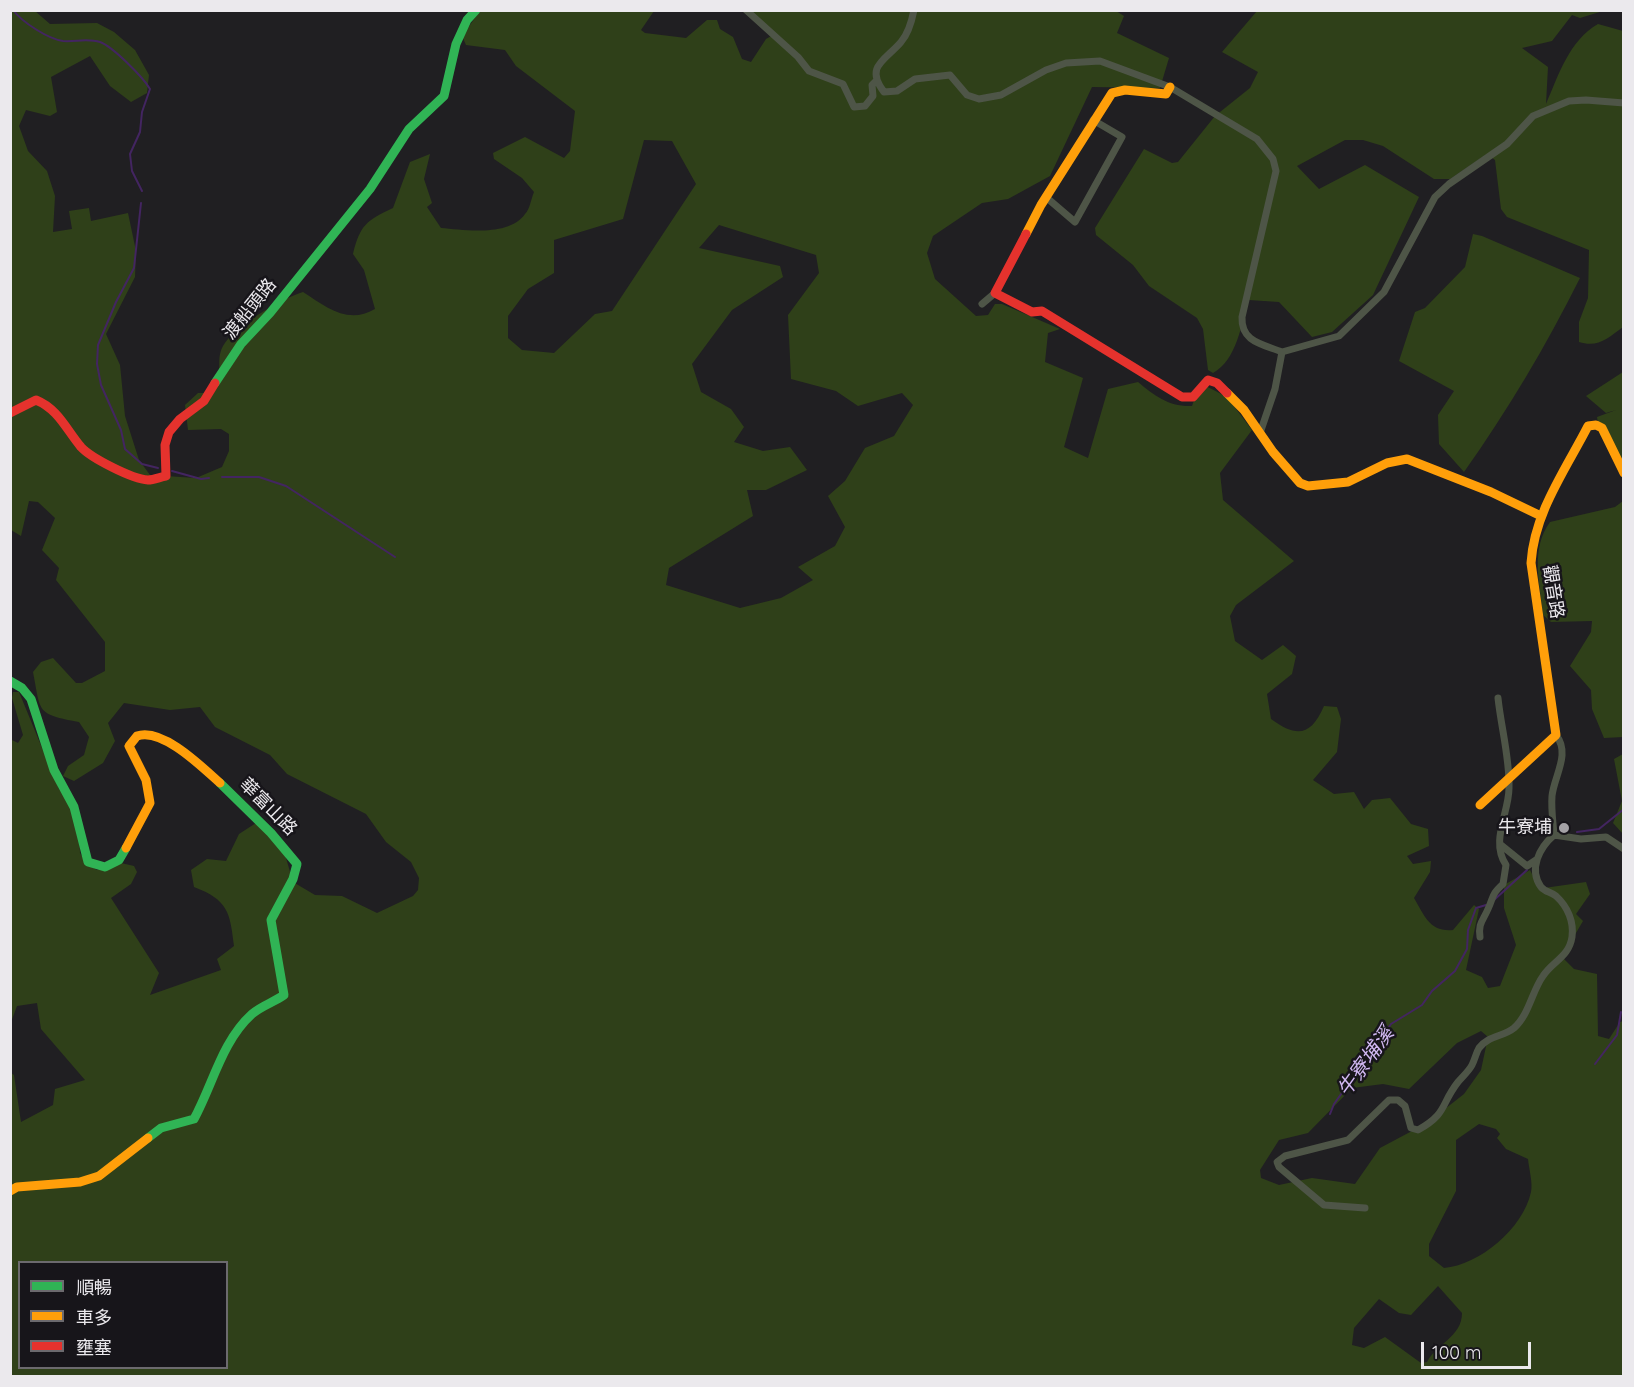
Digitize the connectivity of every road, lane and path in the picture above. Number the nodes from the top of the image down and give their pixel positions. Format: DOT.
graph roads {
  1 [pos="476,10"];
  2 [pos="746,10"];
  3 [pos="914,10"];
  4 [pos="876,81"];
  5 [pos="1170,87"];
  6 [pos="1623,103"];
  7 [pos="1093,120"];
  8 [pos="1047,198"];
  9 [pos="995,293"];
  10 [pos="982,304"];
  11 [pos="1282,352"];
  12 [pos="10,413"];
  13 [pos="1260,433"];
  14 [pos="1623,473"];
  15 [pos="1541,516"];
  16 [pos="10,681"];
  17 [pos="1498,698"];
  18 [pos="1556,735"];
  19 [pos="1508,777"];
  20 [pos="1480,805"];
  21 [pos="1554,835"];
  22 [pos="1501,845"];
  23 [pos="1623,849"];
  24 [pos="1536,860"];
  25 [pos="1480,937"];
  26 [pos="10,1191"];
  27 [pos="1365,1208"];
  1 -- 12 [label="street, 渡船頭路"];
  2 -- 4 [label="street"];
  3 -- 4 [label="street"];
  4 -- 5 [label="street"];
  5 -- 7 [label="street"];
  5 -- 11 [label="street"];
  6 -- 11 [label="street"];
  7 -- 8 [label="street"];
  7 -- 8 [label="street"];
  8 -- 9 [label="street"];
  9 -- 10 [label="street"];
  9 -- 13 [label="street"];
  11 -- 13 [label="street"];
  13 -- 15 [label="street"];
  14 -- 15 [label="street, 觀音路"];
  15 -- 18 [label="street, 觀音路"];
  16 -- 26 [label="street, 華富山路"];
  17 -- 19 [label="street"];
  18 -- 19 [label="street"];
  18 -- 21 [label="street"];
  19 -- 20 [label="street"];
  19 -- 22 [label="street"];
  21 -- 23 [label="street"];
  21 -- 24 [label="street"];
  22 -- 24 [label="street"];
  22 -- 25 [label="street"];
  24 -- 27 [label="street"];
}
